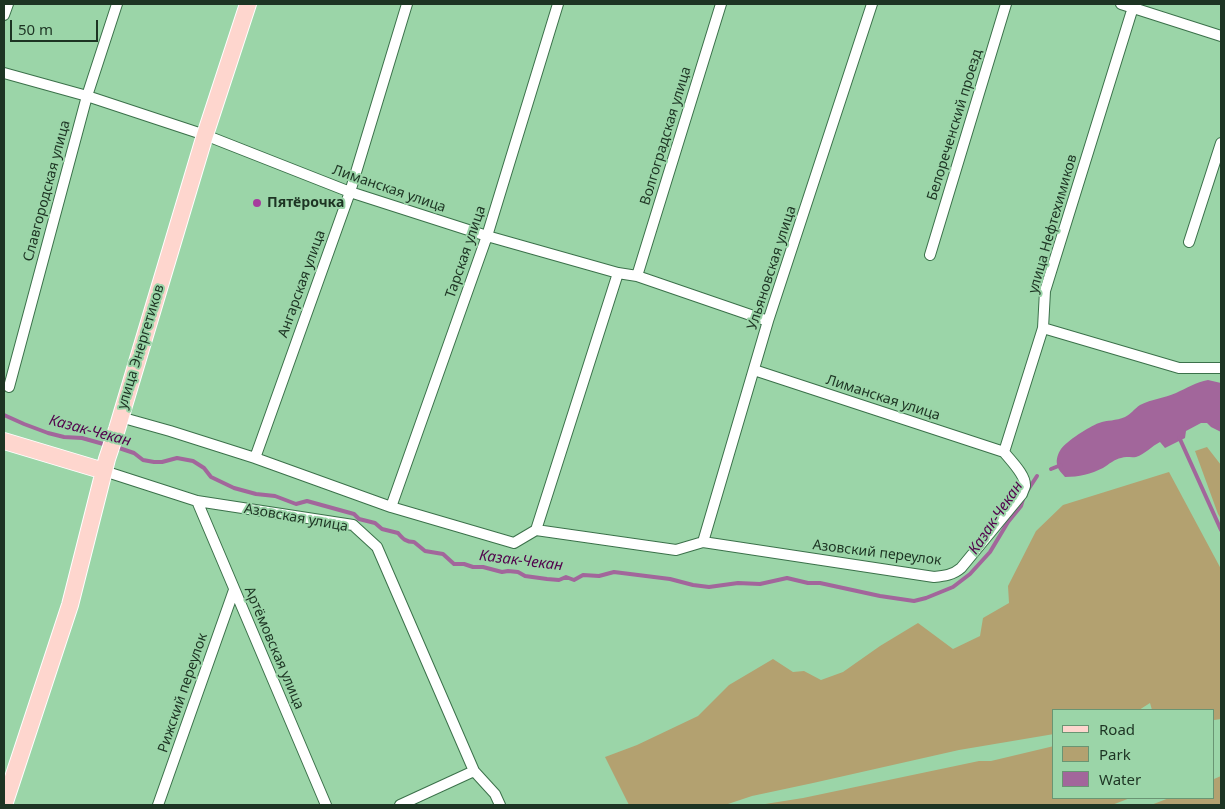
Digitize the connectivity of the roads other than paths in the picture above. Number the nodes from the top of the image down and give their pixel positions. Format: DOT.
graph roads {
  1 [pos="8,4"];
  2 [pos="117,4"];
  3 [pos="248,4"];
  4 [pos="407,4"];
  5 [pos="558,4"];
  6 [pos="721,4"];
  7 [pos="872,4"];
  8 [pos="1006,4"];
  9 [pos="1121,4"];
  10 [pos="1134,6"];
  11 [pos="4,15"];
  12 [pos="1221,36"];
  13 [pos="4,73"];
  14 [pos="87,96"];
  15 [pos="205,135"];
  16 [pos="1221,143"];
  17 [pos="350,192"];
  18 [pos="487,236"];
  19 [pos="1189,242"];
  20 [pos="930,254"];
  21 [pos="618,273"];
  22 [pos="637,276"];
  23 [pos="768,321"];
  24 [pos="1043,328"];
  25 [pos="1221,368"];
  26 [pos="754,370"];
  27 [pos="9,388"];
  28 [pos="119,423"];
  29 [pos="4,442"];
  30 [pos="1004,452"];
  31 [pos="255,458"];
  32 [pos="105,465"];
  33 [pos="198,502"];
  34 [pos="391,507"];
  35 [pos="536,530"];
  36 [pos="703,542"];
  37 [pos="234,590"];
  38 [pos="474,772"];
  39 [pos="4,805"];
  40 [pos="158,805"];
  41 [pos="326,805"];
  42 [pos="400,805"];
  43 [pos="500,805"];
  1 -- 11 [label="street"];
  2 -- 14 [label="street, Славгородская улица"];
  3 -- 15 [label="main road, улица Энергетиков"];
  4 -- 17 [label="street, Ангарская улица"];
  5 -- 18 [label="street, Тарская улица"];
  6 -- 22 [label="street, Волгоградская улица"];
  7 -- 23 [label="street, Ульяновская улица"];
  8 -- 20 [label="street, Белореченский проезд"];
  9 -- 10 [label="street"];
  10 -- 12 [label="street"];
  10 -- 24 [label="street, улица Нефтехимиков"];
  13 -- 14 [label="street, Лиманская улица"];
  14 -- 15 [label="street, Лиманская улица"];
  14 -- 27 [label="street, Славгородская улица"];
  15 -- 17 [label="street, Лиманская улица"];
  15 -- 28 [label="main road, улица Энергетиков"];
  16 -- 19 [label="street"];
  17 -- 18 [label="street, Лиманская улица"];
  17 -- 31 [label="street, Ангарская улица"];
  18 -- 21 [label="street, Лиманская улица"];
  18 -- 34 [label="street, Тарская улица"];
  21 -- 22 [label="street, Лиманская улица"];
  21 -- 35 [label="street"];
  22 -- 23 [label="street, Лиманская улица"];
  23 -- 26 [label="street, Ульяновская улица"];
  24 -- 25 [label="street"];
  24 -- 30 [label="street, улица Нефтехимиков"];
  26 -- 30 [label="street, Лиманская улица"];
  26 -- 36 [label="street, Ульяновская улица"];
  28 -- 31 [label="street"];
  28 -- 32 [label="main road, улица Энергетиков"];
  29 -- 32 [label="main road, Азовская улица"];
  30 -- 36 [label="street, Азовский переулок"];
  31 -- 34 [label="street"];
  32 -- 33 [label="street, Азовская улица"];
  32 -- 39 [label="main road, улица Энергетиков"];
  33 -- 37 [label="street, Артёмовская улица"];
  33 -- 38 [label="street, Азовская улица"];
  34 -- 35 [label="street"];
  35 -- 36 [label="street"];
  37 -- 40 [label="street, Рижский переулок"];
  37 -- 41 [label="street, Артёмовская улица"];
  38 -- 42 [label="street"];
  38 -- 43 [label="street"];
}
